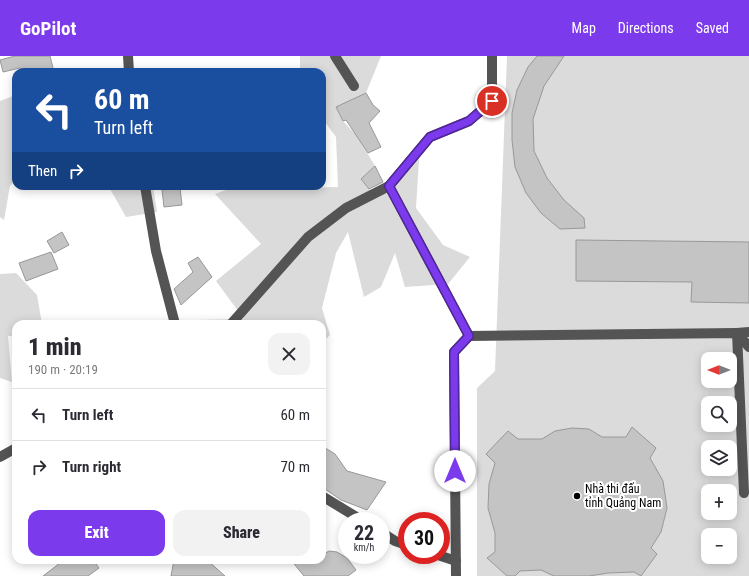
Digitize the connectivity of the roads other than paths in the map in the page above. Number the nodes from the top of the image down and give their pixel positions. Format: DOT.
graph roads {
  1 [pos="128,56"];
  2 [pos="334,56"];
  3 [pos="492,56"];
  4 [pos="129,68"];
  5 [pos="354,86"];
  6 [pos="389,186"];
  7 [pos="146,190"];
  8 [pos="174,320"];
  9 [pos="235,320"];
  10 [pos="749,332"];
  11 [pos="737,333"];
  12 [pos="469,336"];
  13 [pos="749,347"];
  14 [pos="12,450"];
  15 [pos="0,457"];
  16 [pos="744,493"];
  17 [pos="326,498"];
  18 [pos="348,512"];
  19 [pos="450,559"];
  20 [pos="456,561"];
  21 [pos="456,576"];
  1 -- 4 [label="street"];
  2 -- 5 [label="street"];
  3 -- 6 [label="street"];
  6 -- 9 [label="street"];
  6 -- 12 [label="street"];
  7 -- 8 [label="street"];
  10 -- 11 [label="street"];
  11 -- 12 [label="street"];
  11 -- 13 [label="street"];
  11 -- 16 [label="street"];
  12 -- 20 [label="street"];
  14 -- 15 [label="street"];
  17 -- 18 [label="street"];
  19 -- 20 [label="street"];
  20 -- 21 [label="street"];
}
